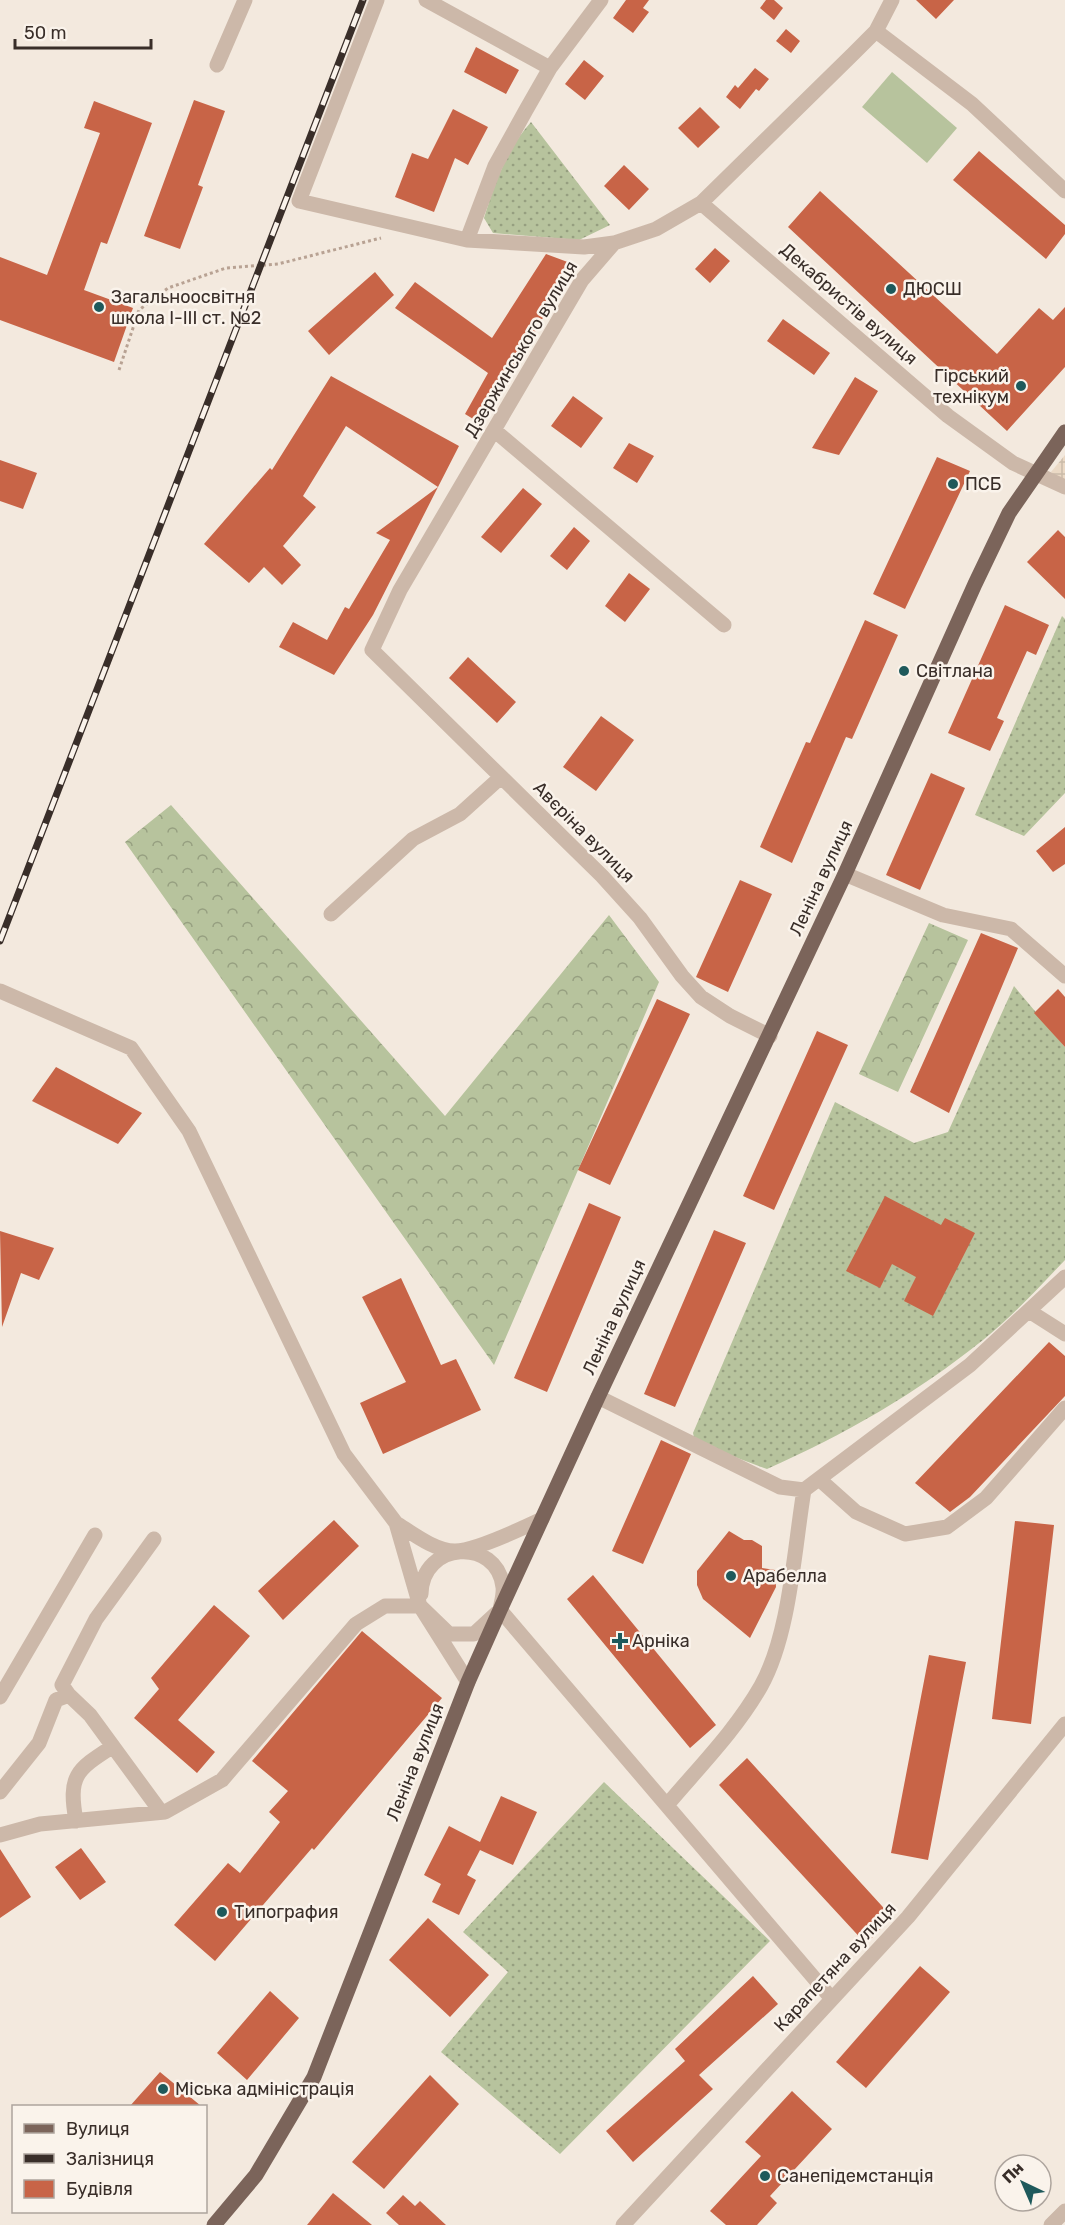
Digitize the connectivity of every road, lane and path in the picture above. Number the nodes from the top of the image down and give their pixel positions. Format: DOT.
graph roads {
  1 [pos="245,0"];
  2 [pos="377,0"];
  3 [pos="426,0"];
  4 [pos="601,0"];
  5 [pos="892,0"];
  6 [pos="876,31"];
  7 [pos="217,65"];
  8 [pos="550,68"];
  9 [pos="1065,191"];
  10 [pos="701,203"];
  11 [pos="385,237"];
  12 [pos="467,240"];
  13 [pos="614,243"];
  14 [pos="119,370"];
  15 [pos="494,430"];
  16 [pos="1065,432"];
  17 [pos="1035,471"];
  18 [pos="1065,487"];
  19 [pos="724,625"];
  20 [pos="372,650"];
  21 [pos="501,777"];
  22 [pos="845,873"];
  23 [pos="331,914"];
  24 [pos="1065,976"];
  25 [pos="0,991"];
  26 [pos="770,1036"];
  27 [pos="1065,1277"];
  28 [pos="1029,1311"];
  29 [pos="1065,1334"];
  30 [pos="598,1397"];
  31 [pos="1065,1408"];
  32 [pos="819,1479"];
  33 [pos="804,1490"];
  34 [pos="542,1519"];
  35 [pos="396,1523"];
  36 [pos="95,1535"];
  37 [pos="154,1539"];
  38 [pos="454,1551"];
  39 [pos="420,1606"];
  40 [pos="500,1610"];
  41 [pos="468,1682"];
  42 [pos="69,1695"];
  43 [pos="0,1697"];
  44 [pos="1065,1724"];
  45 [pos="112,1747"];
  46 [pos="0,1792"];
  47 [pos="667,1805"];
  48 [pos="161,1812"];
  49 [pos="76,1821"];
  50 [pos="2,1830"];
  51 [pos="832,1999"];
  52 [pos="1065,2211"];
  53 [pos="214,2225"];
  54 [pos="623,2225"];
  55 [pos="1051,2225"];
  1 -- 7 [label="street"];
  2 -- 12 [label="street"];
  3 -- 8 [label="street"];
  4 -- 8 [label="street"];
  5 -- 6 [label="street"];
  6 -- 9 [label="street"];
  6 -- 10 [label="street"];
  8 -- 12 [label="street"];
  10 -- 13 [label="street"];
  10 -- 17 [label="street, Декабристів вулиця"];
  11 -- 14 [label="path"];
  12 -- 13 [label="street"];
  13 -- 15 [label="street, Дзержинського вулиця"];
  15 -- 19 [label="street"];
  15 -- 20 [label="street, Дзержинського вулиця"];
  16 -- 17 [label="main road, Леніна вулиця"];
  17 -- 18 [label="street, Декабристів вулиця"];
  17 -- 22 [label="main road, Леніна вулиця"];
  20 -- 21 [label="street, Авєріна вулиця"];
  21 -- 23 [label="street"];
  21 -- 26 [label="street, Авєріна вулиця"];
  22 -- 24 [label="street"];
  22 -- 26 [label="main road, Леніна вулиця"];
  25 -- 35 [label="street"];
  26 -- 30 [label="main road, Леніна вулиця"];
  27 -- 28 [label="street"];
  28 -- 29 [label="street"];
  28 -- 32 [label="street"];
  30 -- 33 [label="street"];
  30 -- 34 [label="main road, Леніна вулиця"];
  31 -- 32 [label="street"];
  32 -- 33 [label="street"];
  33 -- 47 [label="street"];
  34 -- 38 [label="street"];
  34 -- 40 [label="main road, Леніна вулиця"];
  35 -- 38 [label="street"];
  35 -- 39 [label="street"];
  36 -- 43 [label="street"];
  37 -- 42 [label="street"];
  38 -- 39 [label="street"];
  38 -- 40 [label="street"];
  39 -- 40 [label="street"];
  39 -- 41 [label="street"];
  39 -- 48 [label="street"];
  40 -- 41 [label="main road, Леніна вулиця"];
  40 -- 47 [label="street"];
  41 -- 53 [label="main road, Леніна вулиця"];
  42 -- 45 [label="street"];
  42 -- 46 [label="street"];
  44 -- 51 [label="street, Карапетяна вулиця"];
  45 -- 48 [label="street"];
  45 -- 49 [label="street"];
  47 -- 51 [label="street"];
  48 -- 49 [label="street"];
  49 -- 50 [label="street"];
  51 -- 54 [label="street, Карапетяна вулиця"];
  52 -- 55 [label="street"];
}
